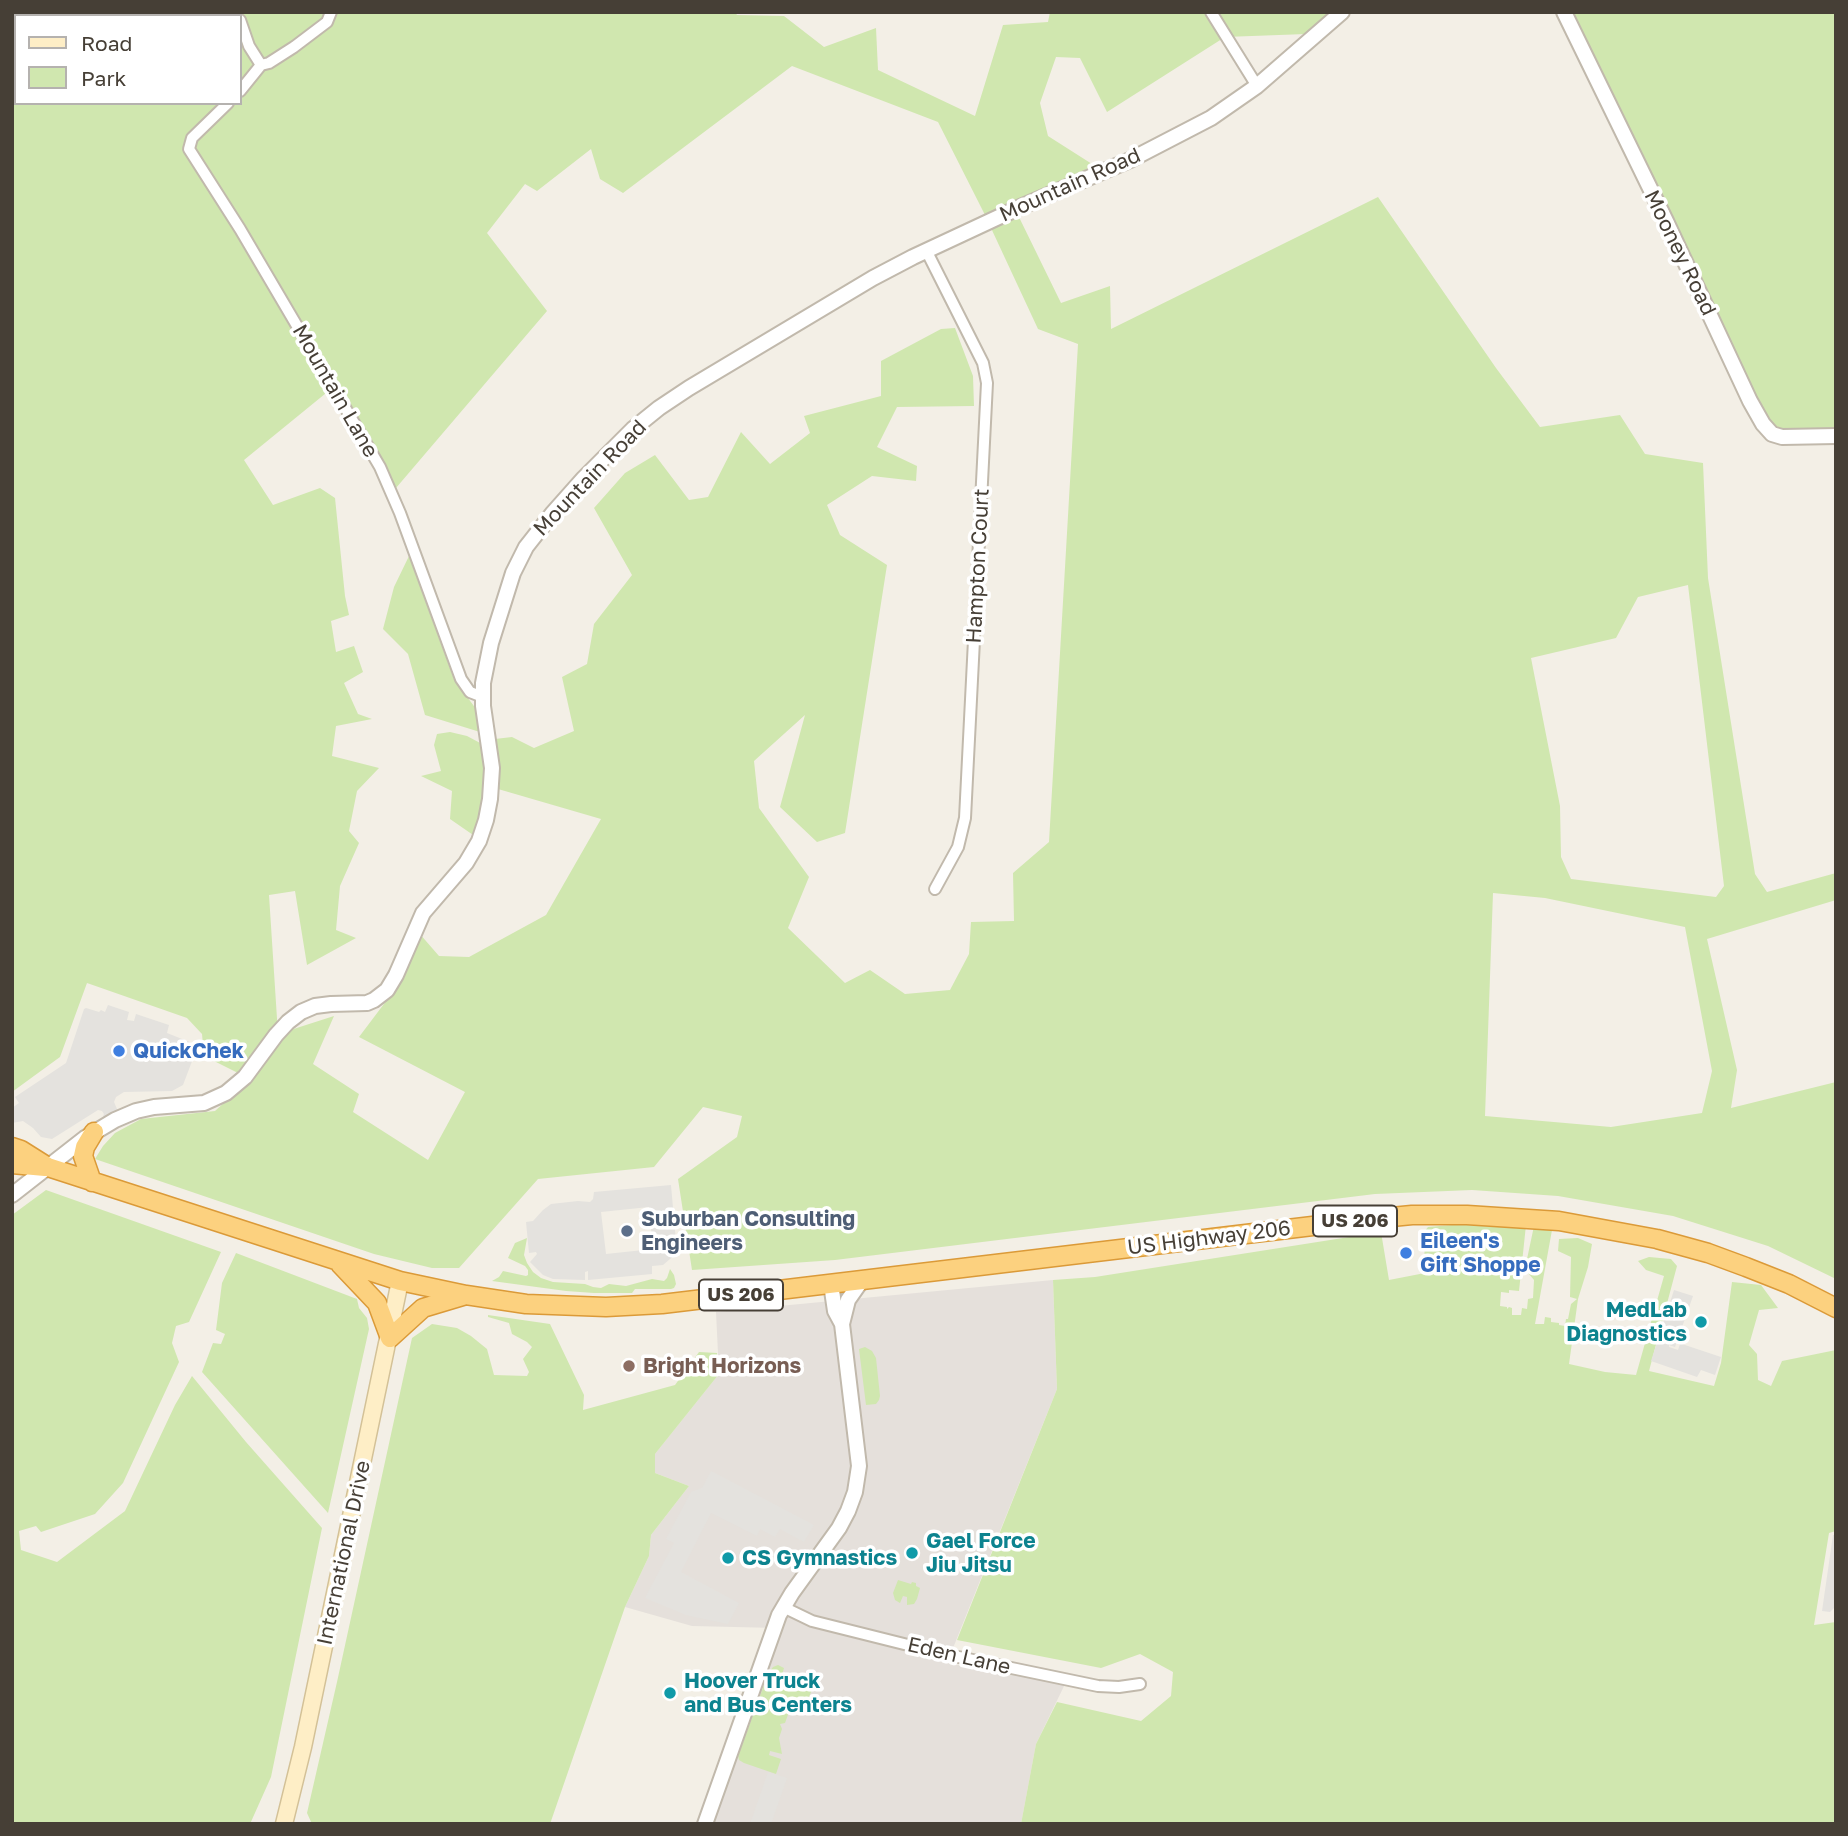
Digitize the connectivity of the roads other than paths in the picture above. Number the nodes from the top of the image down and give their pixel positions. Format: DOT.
graph roads {
  1 [pos="331,12"];
  2 [pos="1211,12"];
  3 [pos="1342,12"];
  4 [pos="1564,12"];
  5 [pos="242,25"];
  6 [pos="261,65"];
  7 [pos="1257,86"];
  8 [pos="242,89"];
  9 [pos="226,105"];
  10 [pos="926,250"];
  11 [pos="1836,436"];
  12 [pos="483,696"];
  13 [pos="935,889"];
  14 [pos="93,1132"];
  15 [pos="12,1147"];
  16 [pos="12,1164"];
  17 [pos="48,1167"];
  18 [pos="92,1182"];
  19 [pos="12,1195"];
  20 [pos="338,1262"];
  21 [pos="862,1280"];
  22 [pos="400,1281"];
  23 [pos="831,1284"];
  24 [pos="466,1295"];
  25 [pos="1836,1308"];
  26 [pos="842,1324"];
  27 [pos="390,1338"];
  28 [pos="783,1606"];
  29 [pos="1140,1684"];
  30 [pos="284,1824"];
  31 [pos="705,1824"];
  1 -- 6 [label="street"];
  2 -- 7 [label="street"];
  3 -- 7 [label="street, Mountain Road"];
  4 -- 11 [label="street, Mooney Road"];
  5 -- 6 [label="street"];
  6 -- 8 [label="street"];
  7 -- 10 [label="street, Mountain Road"];
  9 -- 12 [label="street, Mountain Lane"];
  10 -- 12 [label="street, Mountain Road"];
  10 -- 13 [label="street, Hampton Court"];
  12 -- 14 [label="street, Mountain Road"];
  14 -- 17 [label="street, Mountain Road"];
  14 -- 18 [label="highway"];
  15 -- 17 [label="highway, US 206"];
  16 -- 17 [label="highway, US 206"];
  17 -- 18 [label="highway, US 206"];
  17 -- 19 [label="street, Mountain Road"];
  18 -- 20 [label="highway, US 206"];
  20 -- 22 [label="highway, US 206"];
  20 -- 27 [label="highway"];
  21 -- 23 [label="highway, US 206"];
  21 -- 25 [label="highway, US Highway 206 / US 206"];
  21 -- 26 [label="street"];
  22 -- 24 [label="highway, US 206"];
  22 -- 27 [label="main road, International Drive"];
  23 -- 24 [label="highway, US 206"];
  23 -- 26 [label="street"];
  24 -- 27 [label="highway"];
  26 -- 28 [label="street"];
  27 -- 30 [label="main road, International Drive"];
  28 -- 29 [label="street, Eden Lane"];
  28 -- 31 [label="street"];
}
